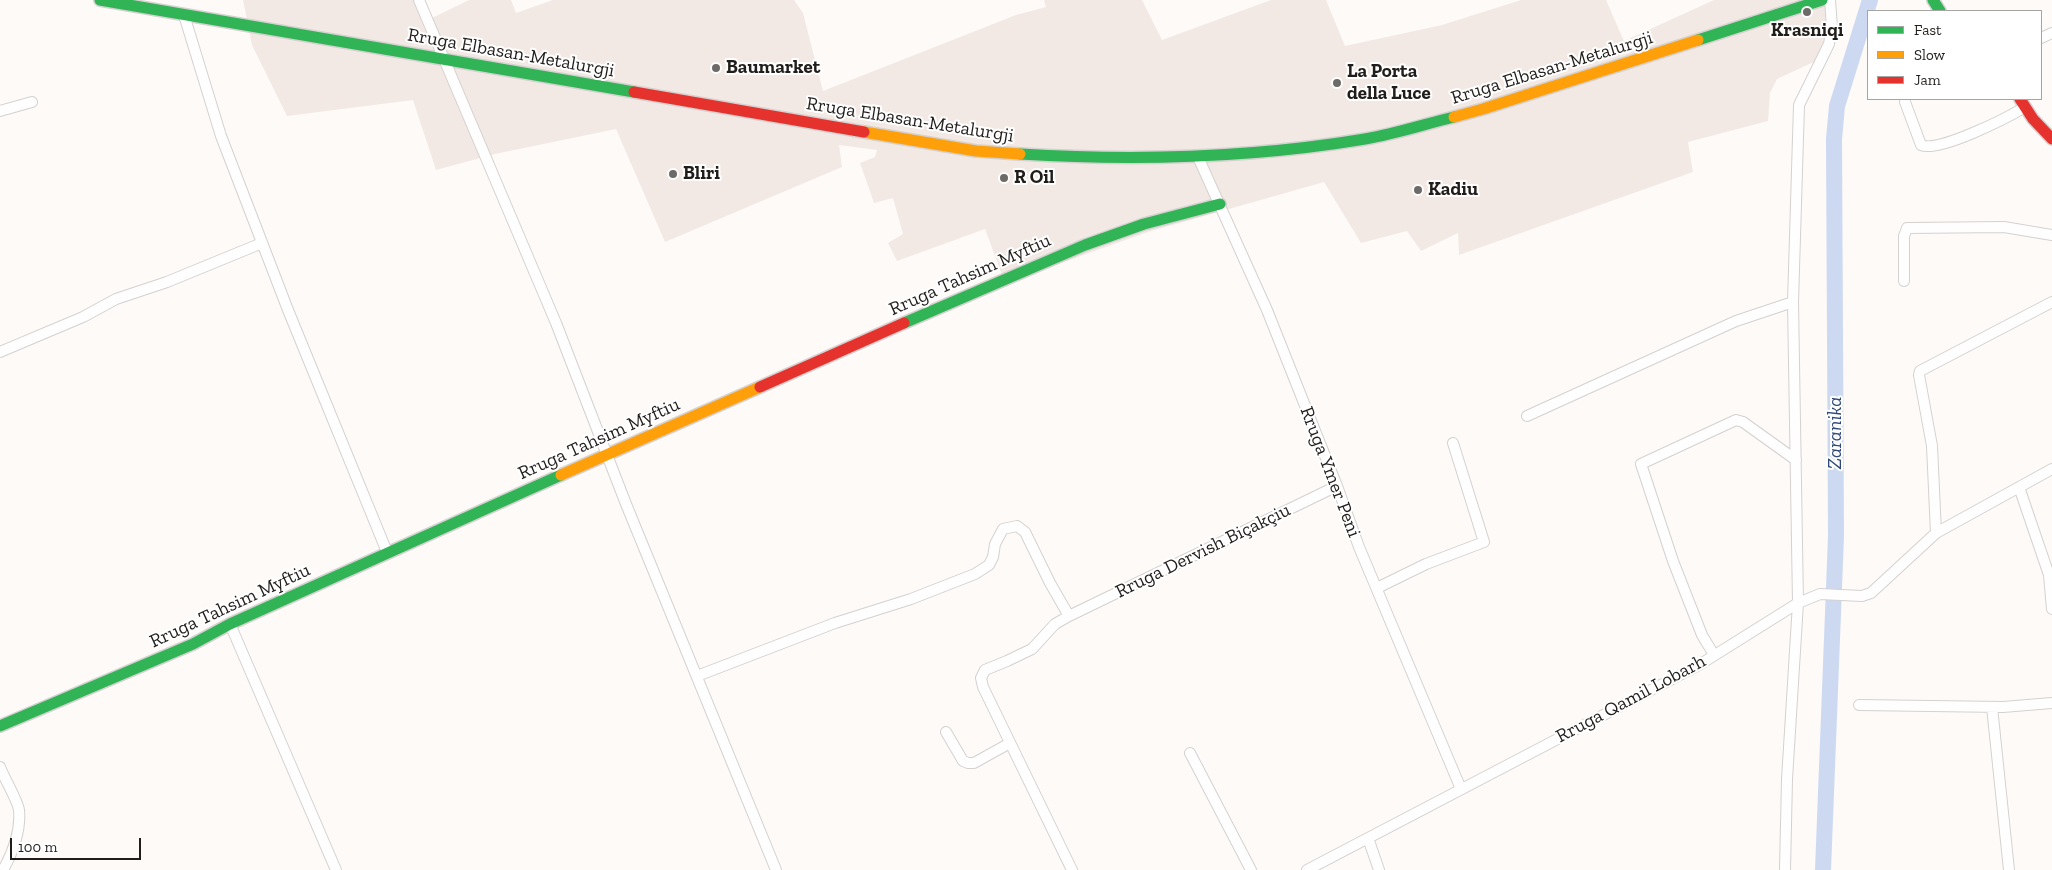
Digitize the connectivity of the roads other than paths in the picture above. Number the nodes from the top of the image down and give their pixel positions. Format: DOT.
graph roads {
  1 [pos="100,0"];
  2 [pos="419,0"];
  3 [pos="1822,0"];
  4 [pos="1830,0"];
  5 [pos="184,15"];
  6 [pos="444,60"];
  7 [pos="32,102"];
  8 [pos="1905,102"];
  9 [pos="2022,103"];
  10 [pos="0,111"];
  11 [pos="2052,139"];
  12 [pos="1198,157"];
  13 [pos="1220,204"];
  14 [pos="2052,235"];
  15 [pos="262,242"];
  16 [pos="1904,281"];
  17 [pos="1793,302"];
  18 [pos="2052,302"];
  19 [pos="0,352"];
  20 [pos="1527,416"];
  21 [pos="1453,443"];
  22 [pos="607,454"];
  23 [pos="1796,460"];
  24 [pos="2052,469"];
  25 [pos="1337,486"];
  26 [pos="2018,487"];
  27 [pos="1936,533"];
  28 [pos="387,552"];
  29 [pos="1377,588"];
  30 [pos="1798,603"];
  31 [pos="2052,609"];
  32 [pos="1069,616"];
  33 [pos="230,624"];
  34 [pos="1714,655"];
  35 [pos="697,676"];
  36 [pos="2052,703"];
  37 [pos="1859,705"];
  38 [pos="1992,706"];
  39 [pos="0,726"];
  40 [pos="946,732"];
  41 [pos="1010,743"];
  42 [pos="1190,753"];
  43 [pos="0,767"];
  44 [pos="1461,789"];
  45 [pos="1368,838"];
  46 [pos="3,870"];
  47 [pos="336,870"];
  48 [pos="776,870"];
  49 [pos="1072,870"];
  50 [pos="1251,870"];
  51 [pos="1307,870"];
  52 [pos="1379,870"];
  53 [pos="1785,870"];
  54 [pos="2010,870"];
  1 -- 5 [label="main road, Rruga Elbasan-Metalurgji"];
  2 -- 6 [label="street"];
  3 -- 12 [label="main road, Rruga Elbasan-Metalurgji"];
  4 -- 17 [label="street"];
  5 -- 6 [label="main road, Rruga Elbasan-Metalurgji"];
  5 -- 15 [label="street"];
  6 -- 12 [label="main road, Rruga Elbasan-Metalurgji"];
  6 -- 22 [label="street"];
  7 -- 10 [label="street"];
  8 -- 9 [label="street"];
  9 -- 11 [label="main road"];
  12 -- 13 [label="street, Rruga Ymer Peni"];
  13 -- 22 [label="main road, Rruga Tahsim Myftiu"];
  13 -- 25 [label="street, Rruga Ymer Peni"];
  14 -- 16 [label="street"];
  15 -- 19 [label="street"];
  15 -- 28 [label="street"];
  17 -- 20 [label="street"];
  17 -- 23 [label="street"];
  18 -- 27 [label="street"];
  21 -- 29 [label="street"];
  22 -- 28 [label="main road, Rruga Tahsim Myftiu"];
  22 -- 35 [label="street"];
  23 -- 30 [label="street"];
  23 -- 34 [label="street"];
  24 -- 26 [label="street"];
  25 -- 29 [label="street, Rruga Ymer Peni"];
  25 -- 32 [label="street, Rruga Dervish Biçakçiu"];
  26 -- 27 [label="street"];
  26 -- 31 [label="street"];
  27 -- 30 [label="street, Rruga Qamil Lobarh"];
  28 -- 33 [label="main road, Rruga Tahsim Myftiu"];
  29 -- 44 [label="street, Rruga Ymer Peni"];
  30 -- 34 [label="street, Rruga Qamil Lobarh"];
  30 -- 53 [label="street"];
  32 -- 35 [label="street"];
  32 -- 41 [label="street, Rruga Dervish Biçakçiu"];
  33 -- 39 [label="main road, Rruga Tahsim Myftiu"];
  33 -- 47 [label="street"];
  34 -- 44 [label="street, Rruga Qamil Lobarh"];
  35 -- 48 [label="street"];
  36 -- 38 [label="street"];
  37 -- 38 [label="street"];
  38 -- 54 [label="street"];
  40 -- 41 [label="street"];
  41 -- 49 [label="street"];
  42 -- 50 [label="street"];
  43 -- 46 [label="street"];
  44 -- 45 [label="street, Rruga Qamil Lobarh"];
  45 -- 51 [label="street, Rruga Qamil Lobarh"];
  45 -- 52 [label="street"];
}
